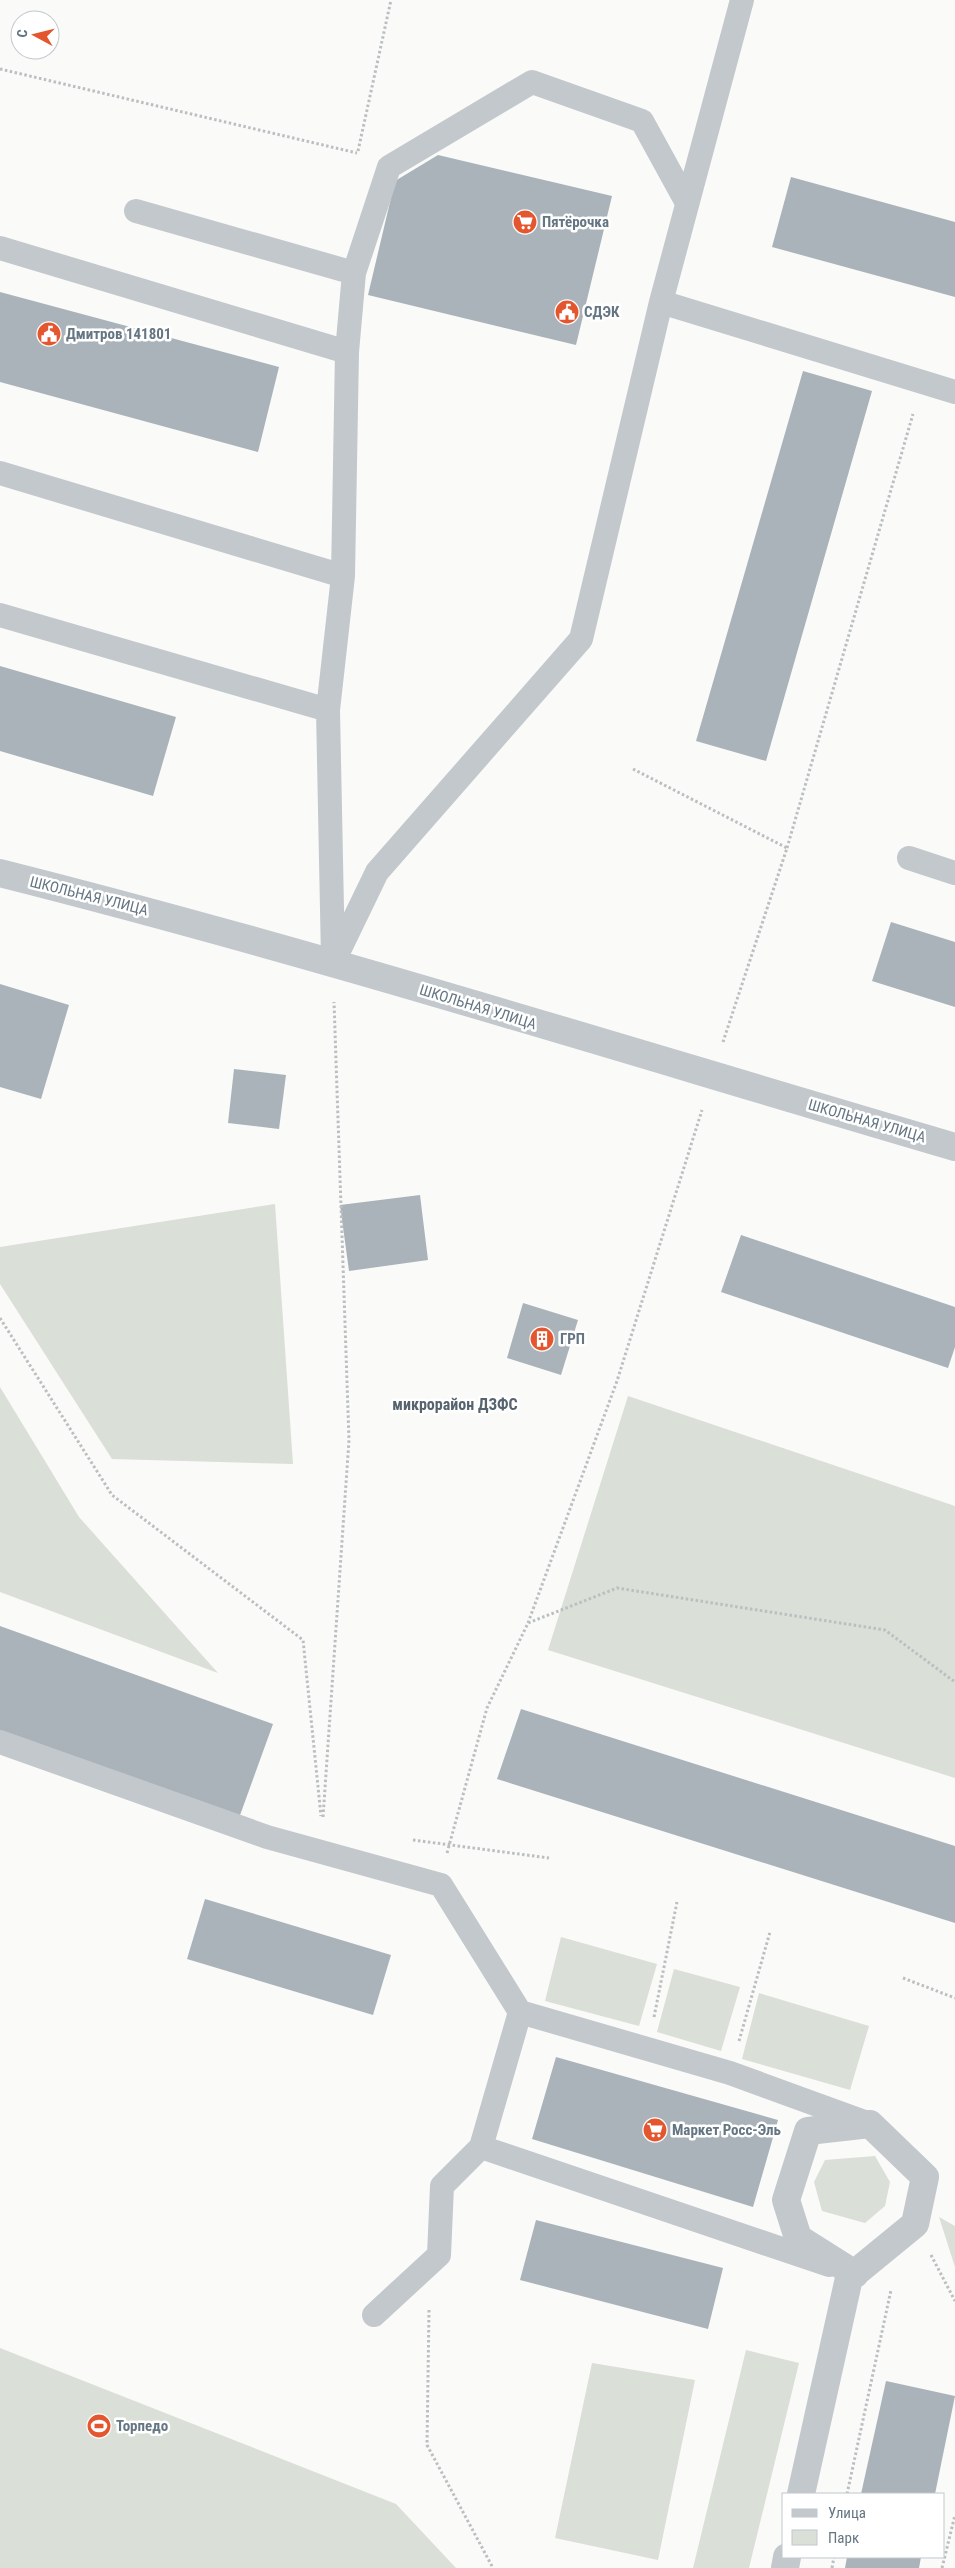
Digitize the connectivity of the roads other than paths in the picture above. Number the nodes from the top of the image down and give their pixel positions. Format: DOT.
graph roads {
  1 [pos="742,0"];
  2 [pos="687,202"];
  3 [pos="136,212"];
  4 [pos="0,248"];
  5 [pos="354,273"];
  6 [pos="661,302"];
  7 [pos="347,352"];
  8 [pos="955,392"];
  9 [pos="0,473"];
  10 [pos="344,576"];
  11 [pos="0,615"];
  12 [pos="328,710"];
  13 [pos="909,858"];
  14 [pos="0,873"];
  15 [pos="955,873"];
  16 [pos="333,964"];
  17 [pos="955,1147"];
  18 [pos="0,1742"];
  19 [pos="520,2012"];
  20 [pos="870,2124"];
  21 [pos="481,2147"];
  22 [pos="855,2274"];
  23 [pos="374,2315"];
  24 [pos="801,2493"];
  1 -- 2 [label="lane"];
  2 -- 5 [label="lane"];
  2 -- 6 [label="lane"];
  3 -- 5 [label="lane"];
  4 -- 7 [label="lane"];
  5 -- 7 [label="lane"];
  6 -- 8 [label="lane"];
  6 -- 16 [label="lane"];
  7 -- 10 [label="lane"];
  9 -- 10 [label="lane"];
  10 -- 12 [label="lane"];
  11 -- 12 [label="lane"];
  12 -- 16 [label="lane"];
  13 -- 15 [label="lane"];
  14 -- 16 [label="street, ШКОЛЬНАЯ УЛИЦА"];
  16 -- 17 [label="street, ШКОЛЬНАЯ УЛИЦА"];
  18 -- 19 [label="lane"];
  19 -- 20 [label="lane"];
  19 -- 21 [label="lane"];
  20 -- 22 [label="street"];
  20 -- 22 [label="street"];
  21 -- 22 [label="lane"];
  21 -- 23 [label="lane"];
  22 -- 24 [label="street"];
}
